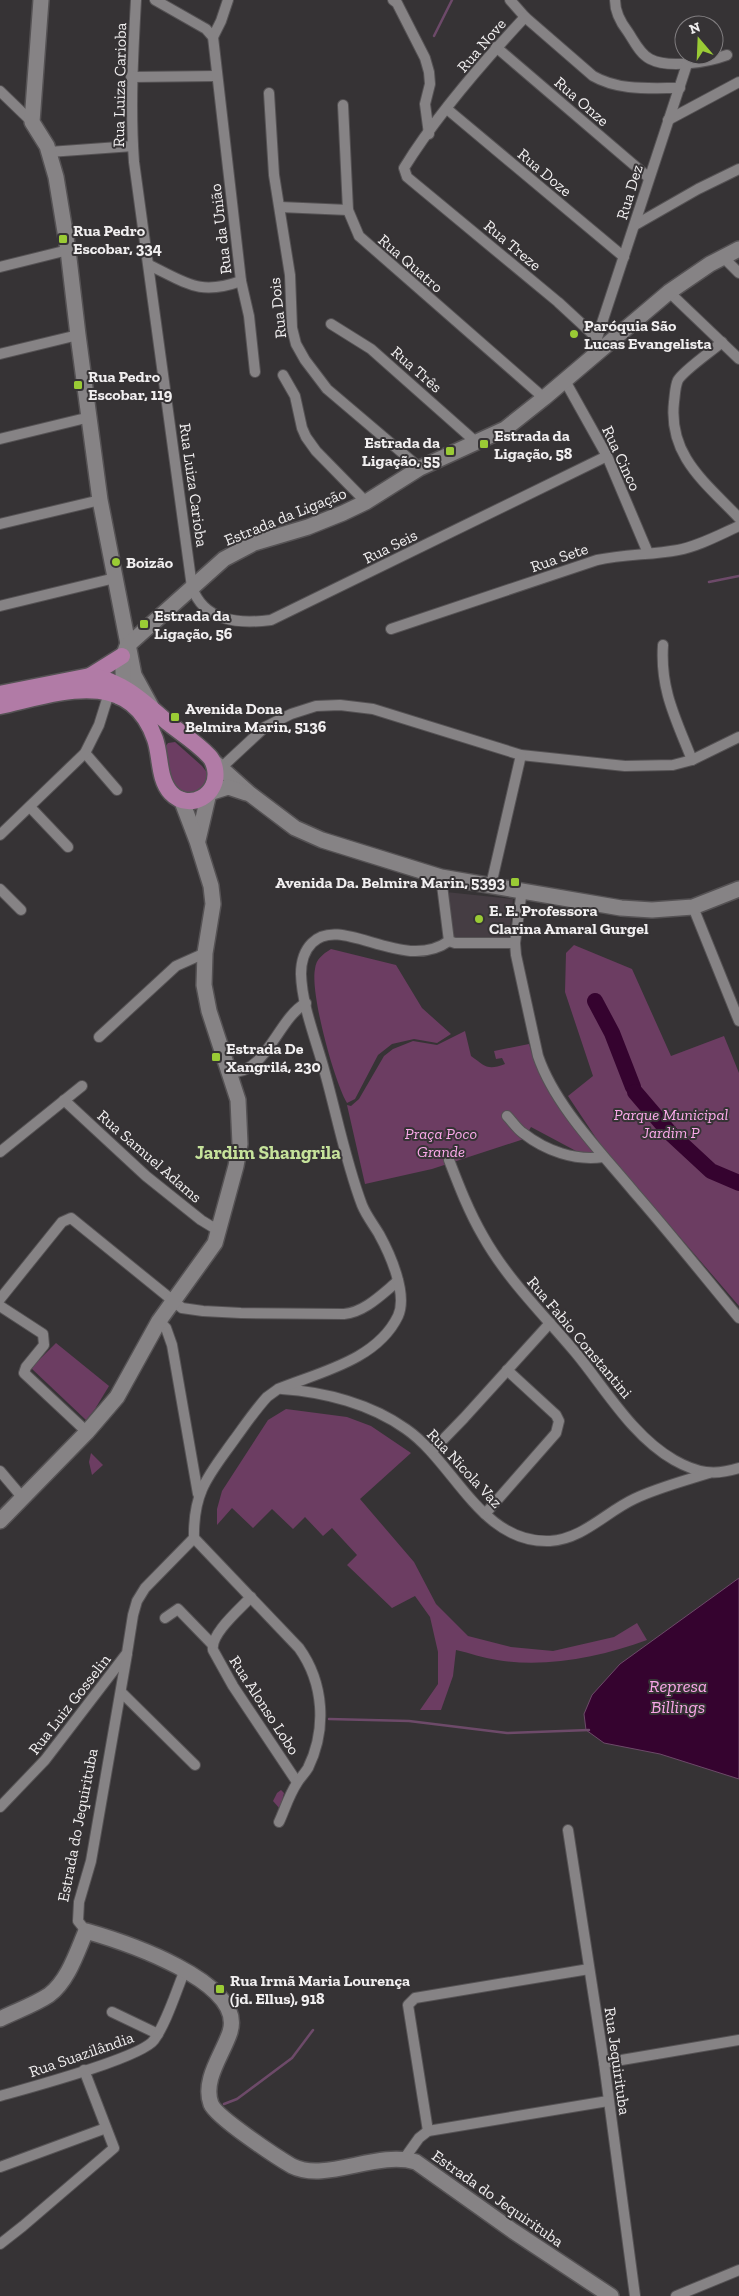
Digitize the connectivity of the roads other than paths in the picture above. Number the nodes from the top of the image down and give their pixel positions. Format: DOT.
graph roads {
  1 [pos="41,0"];
  2 [pos="136,0"];
  3 [pos="155,0"];
  4 [pos="228,0"];
  5 [pos="393,0"];
  6 [pos="510,0"];
  7 [pos="615,0"];
  8 [pos="525,17"];
  9 [pos="213,37"];
  10 [pos="496,48"];
  11 [pos="727,55"];
  12 [pos="724,56"];
  13 [pos="674,60"];
  14 [pos="686,65"];
  15 [pos="217,76"];
  16 [pos="131,77"];
  17 [pos="739,82"];
  18 [pos="680,88"];
  19 [pos="0,91"];
  20 [pos="269,93"];
  21 [pos="425,104"];
  22 [pos="343,105"];
  23 [pos="445,111"];
  24 [pos="668,120"];
  25 [pos="32,122"];
  26 [pos="429,134"];
  27 [pos="133,146"];
  28 [pos="49,152"];
  29 [pos="407,164"];
  30 [pos="739,169"];
  31 [pos="648,178"];
  32 [pos="280,207"];
  33 [pos="348,210"];
  34 [pos="635,225"];
  35 [pos="739,249"];
  36 [pos="68,250"];
  37 [pos="723,256"];
  38 [pos="624,257"];
  39 [pos="149,265"];
  40 [pos="0,267"];
  41 [pos="739,273"];
  42 [pos="241,281"];
  43 [pos="669,292"];
  44 [pos="331,324"];
  45 [pos="78,336"];
  46 [pos="722,342"];
  47 [pos="597,345"];
  48 [pos="0,354"];
  49 [pos="739,359"];
  50 [pos="255,372"];
  51 [pos="283,375"];
  52 [pos="564,379"];
  53 [pos="544,398"];
  54 [pos="90,418"];
  55 [pos="0,438"];
  56 [pos="477,443"];
  57 [pos="607,456"];
  58 [pos="420,468"];
  59 [pos="100,500"];
  60 [pos="366,502"];
  61 [pos="739,518"];
  62 [pos="0,524"];
  63 [pos="739,526"];
  64 [pos="648,553"];
  65 [pos="114,578"];
  66 [pos="192,587"];
  67 [pos="0,606"];
  68 [pos="391,630"];
  69 [pos="664,645"];
  70 [pos="124,651"];
  71 [pos="90,676"];
  72 [pos="117,693"];
  73 [pos="0,694"];
  74 [pos="0,706"];
  75 [pos="151,707"];
  76 [pos="182,734"];
  77 [pos="739,737"];
  78 [pos="157,746"];
  79 [pos="85,753"];
  80 [pos="521,755"];
  81 [pos="692,760"];
  82 [pos="217,764"];
  83 [pos="117,790"];
  84 [pos="209,794"];
  85 [pos="250,794"];
  86 [pos="181,799"];
  87 [pos="30,807"];
  88 [pos="0,835"];
  89 [pos="198,841"];
  90 [pos="68,847"];
  91 [pos="440,877"];
  92 [pos="491,885"];
  93 [pos="0,889"];
  94 [pos="522,889"];
  95 [pos="739,889"];
  96 [pos="693,908"];
  97 [pos="21,910"];
  98 [pos="448,941"];
  99 [pos="515,943"];
  100 [pos="205,952"];
  101 [pos="306,1004"];
  102 [pos="739,1021"];
  103 [pos="99,1037"];
  104 [pos="229,1072"];
  105 [pos="82,1086"];
  106 [pos="64,1100"];
  107 [pos="507,1116"];
  108 [pos="0,1152"];
  109 [pos="604,1158"];
  110 [pos="449,1160"];
  111 [pos="219,1231"];
  112 [pos="398,1281"];
  113 [pos="0,1299"];
  114 [pos="174,1302"];
  115 [pos="0,1306"];
  116 [pos="739,1318"];
  117 [pos="159,1321"];
  118 [pos="550,1323"];
  119 [pos="507,1370"];
  120 [pos="278,1389"];
  121 [pos="87,1432"];
  122 [pos="432,1451"];
  123 [pos="739,1468"];
  124 [pos="0,1471"];
  125 [pos="709,1473"];
  126 [pos="199,1496"];
  127 [pos="22,1497"];
  128 [pos="485,1514"];
  129 [pos="0,1521"];
  130 [pos="194,1538"];
  131 [pos="251,1597"];
  132 [pos="164,1618"];
  133 [pos="212,1644"];
  134 [pos="127,1653"];
  135 [pos="121,1692"];
  136 [pos="195,1765"];
  137 [pos="295,1786"];
  138 [pos="0,1807"];
  139 [pos="279,1822"];
  140 [pos="568,1830"];
  141 [pos="86,1931"];
  142 [pos="589,1969"];
  143 [pos="185,1970"];
  144 [pos="112,2012"];
  145 [pos="0,2020"];
  146 [pos="158,2034"];
  147 [pos="739,2040"];
  148 [pos="604,2063"];
  149 [pos="84,2070"];
  150 [pos="0,2096"];
  151 [pos="608,2101"];
  152 [pos="106,2128"];
  153 [pos="428,2131"];
  154 [pos="404,2158"];
  155 [pos="0,2167"];
  156 [pos="0,2244"];
  157 [pos="739,2270"];
  158 [pos="611,2296"];
  159 [pos="635,2296"];
  160 [pos="676,2296"];
  1 -- 25 [label="main road"];
  2 -- 16 [label="street, Rua Luiza Carioba"];
  3 -- 9 [label="street"];
  4 -- 9 [label="street"];
  5 -- 21 [label="street"];
  6 -- 8 [label="street"];
  7 -- 13 [label="street"];
  8 -- 10 [label="street, Rua Nove"];
  8 -- 18 [label="street, Rua Nove"];
  9 -- 15 [label="street, Rua da União"];
  10 -- 23 [label="street, Rua Nove"];
  10 -- 31 [label="street, Rua Onze"];
  11 -- 12 [label="street"];
  14 -- 18 [label="street, Rua Dez"];
  15 -- 16 [label="street"];
  15 -- 42 [label="street, Rua da União"];
  16 -- 27 [label="street, Rua Luiza Carioba"];
  17 -- 24 [label="street"];
  18 -- 24 [label="street, Rua Dez"];
  19 -- 25 [label="street"];
  20 -- 32 [label="street, Rua Dois"];
  21 -- 23 [label="street, Rua Doze"];
  21 -- 26 [label="street"];
  22 -- 33 [label="street, Rua Quatro"];
  23 -- 26 [label="street, Rua Nove"];
  23 -- 38 [label="street, Rua Doze"];
  24 -- 31 [label="street, Rua Dez"];
  25 -- 28 [label="main road"];
  26 -- 29 [label="street, Rua Nove"];
  27 -- 28 [label="street"];
  27 -- 39 [label="street, Rua Luiza Carioba"];
  28 -- 36 [label="main road"];
  29 -- 47 [label="street, Rua Treze"];
  30 -- 34 [label="street"];
  31 -- 34 [label="street, Rua Dez"];
  32 -- 33 [label="street"];
  32 -- 58 [label="street, Rua Dois"];
  33 -- 53 [label="street, Rua Quatro"];
  34 -- 38 [label="street, Rua Dez"];
  35 -- 37 [label="main road, Estrada da Ligação"];
  36 -- 40 [label="street"];
  36 -- 45 [label="main road"];
  37 -- 41 [label="street"];
  37 -- 43 [label="main road, Estrada da Ligação"];
  38 -- 47 [label="street, Rua Dez"];
  39 -- 42 [label="street, Rua da União"];
  39 -- 66 [label="street, Rua Luiza Carioba"];
  42 -- 50 [label="street"];
  43 -- 46 [label="street"];
  43 -- 47 [label="main road, Estrada da Ligação"];
  44 -- 56 [label="street, Rua Três"];
  45 -- 48 [label="street"];
  45 -- 54 [label="main road"];
  46 -- 49 [label="street"];
  46 -- 61 [label="street"];
  47 -- 52 [label="main road, Estrada da Ligação"];
  51 -- 60 [label="street"];
  52 -- 53 [label="main road, Estrada da Ligação"];
  52 -- 57 [label="street, Rua Cinco"];
  53 -- 56 [label="main road, Estrada da Ligação"];
  54 -- 55 [label="street"];
  54 -- 59 [label="main road"];
  56 -- 58 [label="main road, Estrada da Ligação"];
  57 -- 64 [label="street, Rua Cinco"];
  57 -- 66 [label="street, Rua Seis"];
  58 -- 60 [label="main road, Estrada da Ligação"];
  59 -- 62 [label="street"];
  59 -- 65 [label="main road"];
  60 -- 66 [label="main road, Estrada da Ligação"];
  63 -- 64 [label="street, Rua Sete"];
  64 -- 68 [label="street, Rua Sete"];
  65 -- 67 [label="street"];
  65 -- 70 [label="main road"];
  66 -- 70 [label="main road, Estrada da Ligação"];
  69 -- 81 [label="street"];
  70 -- 71 [label="main road"];
  70 -- 72 [label="main road"];
  70 -- 75 [label="main road"];
  71 -- 72 [label="main road"];
  71 -- 73 [label="main road"];
  72 -- 74 [label="main road"];
  72 -- 75 [label="main road"];
  72 -- 78 [label="main road"];
  72 -- 79 [label="street"];
  75 -- 76 [label="main road"];
  76 -- 78 [label="main road"];
  76 -- 82 [label="main road"];
  77 -- 81 [label="street"];
  78 -- 86 [label="main road"];
  79 -- 83 [label="street"];
  79 -- 87 [label="street"];
  80 -- 81 [label="street"];
  80 -- 82 [label="street"];
  80 -- 92 [label="street"];
  82 -- 84 [label="main road"];
  82 -- 85 [label="main road"];
  84 -- 85 [label="main road"];
  84 -- 86 [label="main road"];
  84 -- 89 [label="main road"];
  85 -- 91 [label="main road"];
  86 -- 89 [label="main road"];
  87 -- 88 [label="street"];
  87 -- 90 [label="street"];
  89 -- 100 [label="main road"];
  91 -- 92 [label="main road"];
  91 -- 98 [label="street"];
  92 -- 94 [label="main road"];
  93 -- 97 [label="street"];
  94 -- 96 [label="main road"];
  94 -- 99 [label="street"];
  95 -- 96 [label="main road"];
  96 -- 102 [label="street"];
  98 -- 99 [label="street"];
  98 -- 101 [label="street"];
  99 -- 109 [label="street"];
  100 -- 103 [label="street"];
  100 -- 104 [label="main road"];
  101 -- 104 [label="street"];
  101 -- 112 [label="street"];
  104 -- 111 [label="main road"];
  105 -- 106 [label="street"];
  106 -- 108 [label="street"];
  106 -- 111 [label="street, Rua Samuel Adams"];
  107 -- 109 [label="street"];
  109 -- 116 [label="street"];
  110 -- 118 [label="street, Rua Fabio Constantini"];
  111 -- 114 [label="main road"];
  112 -- 114 [label="street"];
  112 -- 120 [label="street"];
  113 -- 114 [label="street"];
  114 -- 117 [label="main road"];
  115 -- 121 [label="street"];
  117 -- 121 [label="main road"];
  117 -- 126 [label="street"];
  118 -- 119 [label="street"];
  118 -- 125 [label="street, Rua Fabio Constantini"];
  119 -- 122 [label="street"];
  119 -- 128 [label="street"];
  120 -- 122 [label="street, Rua Nicola Vaz"];
  120 -- 126 [label="street"];
  121 -- 127 [label="main road"];
  122 -- 128 [label="street, Rua Nicola Vaz"];
  123 -- 125 [label="street"];
  124 -- 127 [label="street"];
  125 -- 128 [label="street, Rua Nicola Vaz"];
  126 -- 130 [label="street"];
  127 -- 129 [label="main road"];
  130 -- 131 [label="street"];
  130 -- 134 [label="street, Rua Luiz Gosselin"];
  131 -- 133 [label="street, Rua Alonso Lobo"];
  131 -- 137 [label="street"];
  132 -- 133 [label="street"];
  133 -- 137 [label="street, Rua Alonso Lobo"];
  134 -- 135 [label="street, Estrada do Jequirituba"];
  134 -- 138 [label="street, Rua Luiz Gosselin"];
  135 -- 136 [label="street"];
  135 -- 141 [label="street, Estrada do Jequirituba"];
  137 -- 139 [label="street"];
  140 -- 142 [label="street, Rua Jequirituba"];
  141 -- 143 [label="main road"];
  141 -- 145 [label="main road"];
  142 -- 148 [label="street, Rua Jequirituba"];
  142 -- 153 [label="street"];
  143 -- 146 [label="street, Rua Suazilândia"];
  143 -- 154 [label="main road"];
  144 -- 146 [label="street"];
  146 -- 149 [label="street, Rua Suazilândia"];
  147 -- 148 [label="street"];
  148 -- 151 [label="street, Rua Jequirituba"];
  149 -- 150 [label="street, Rua Suazilândia"];
  149 -- 152 [label="street"];
  151 -- 153 [label="street"];
  151 -- 159 [label="street, Rua Jequirituba"];
  152 -- 155 [label="street"];
  152 -- 156 [label="street"];
  153 -- 154 [label="street"];
  154 -- 158 [label="main road, Estrada do Jequirituba"];
  157 -- 160 [label="street"];
}
